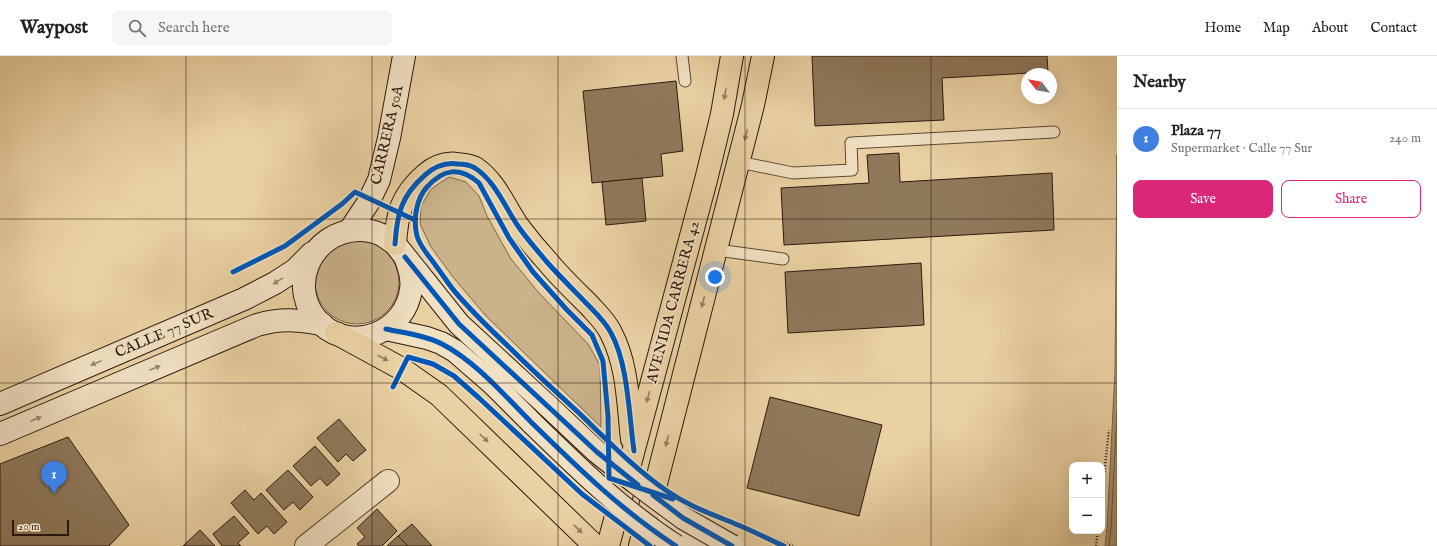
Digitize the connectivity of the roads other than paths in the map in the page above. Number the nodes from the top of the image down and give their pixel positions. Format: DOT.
graph roads {
  1 [pos="404,56"];
  2 [pos="682,56"];
  3 [pos="732,56"];
  4 [pos="763,56"];
  5 [pos="685,81"];
  6 [pos="1054,132"];
  7 [pos="739,162"];
  8 [pos="350,230"];
  9 [pos="318,247"];
  10 [pos="717,250"];
  11 [pos="400,251"];
  12 [pos="783,259"];
  13 [pos="329,329"];
  14 [pos="386,329"];
  15 [pos="0,404"];
  16 [pos="0,434"];
  17 [pos="634,451"];
  18 [pos="388,482"];
  19 [pos="648,514"];
  20 [pos="318,542"];
  21 [pos="595,546"];
  22 [pos="608,546"];
  23 [pos="640,546"];
  24 [pos="676,546"];
  25 [pos="698,546"];
  26 [pos="732,546"];
  1 -- 8 [label="street, CARRERA 50A"];
  2 -- 5 [label="lane"];
  3 -- 17 [label="highway, AVENIDA CARRERA 42, one-way"];
  4 -- 7 [label="highway, AVENIDA CARRERA 42, one-way"];
  6 -- 7 [label="lane"];
  7 -- 10 [label="highway, AVENIDA CARRERA 42"];
  8 -- 9 [label="street"];
  8 -- 11 [label="street"];
  9 -- 13 [label="street"];
  9 -- 15 [label="street, CALLE 77 SUR, one-way"];
  10 -- 12 [label="lane"];
  10 -- 19 [label="highway, AVENIDA CARRERA 42, one-way"];
  11 -- 14 [label="street"];
  11 -- 17 [label="highway"];
  11 -- 26 [label="street, bridge"];
  13 -- 14 [label="street"];
  16 -- 13 [label="street, CALLE 77 SUR, one-way"];
  13 -- 21 [label="highway, one-way"];
  14 -- 24 [label="street, bridge"];
  17 -- 22 [label="highway, AVENIDA CARRERA 42"];
  18 -- 20 [label="street"];
  19 -- 23 [label="highway, AVENIDA CARRERA 42"];
  19 -- 25 [label="street"];
}
